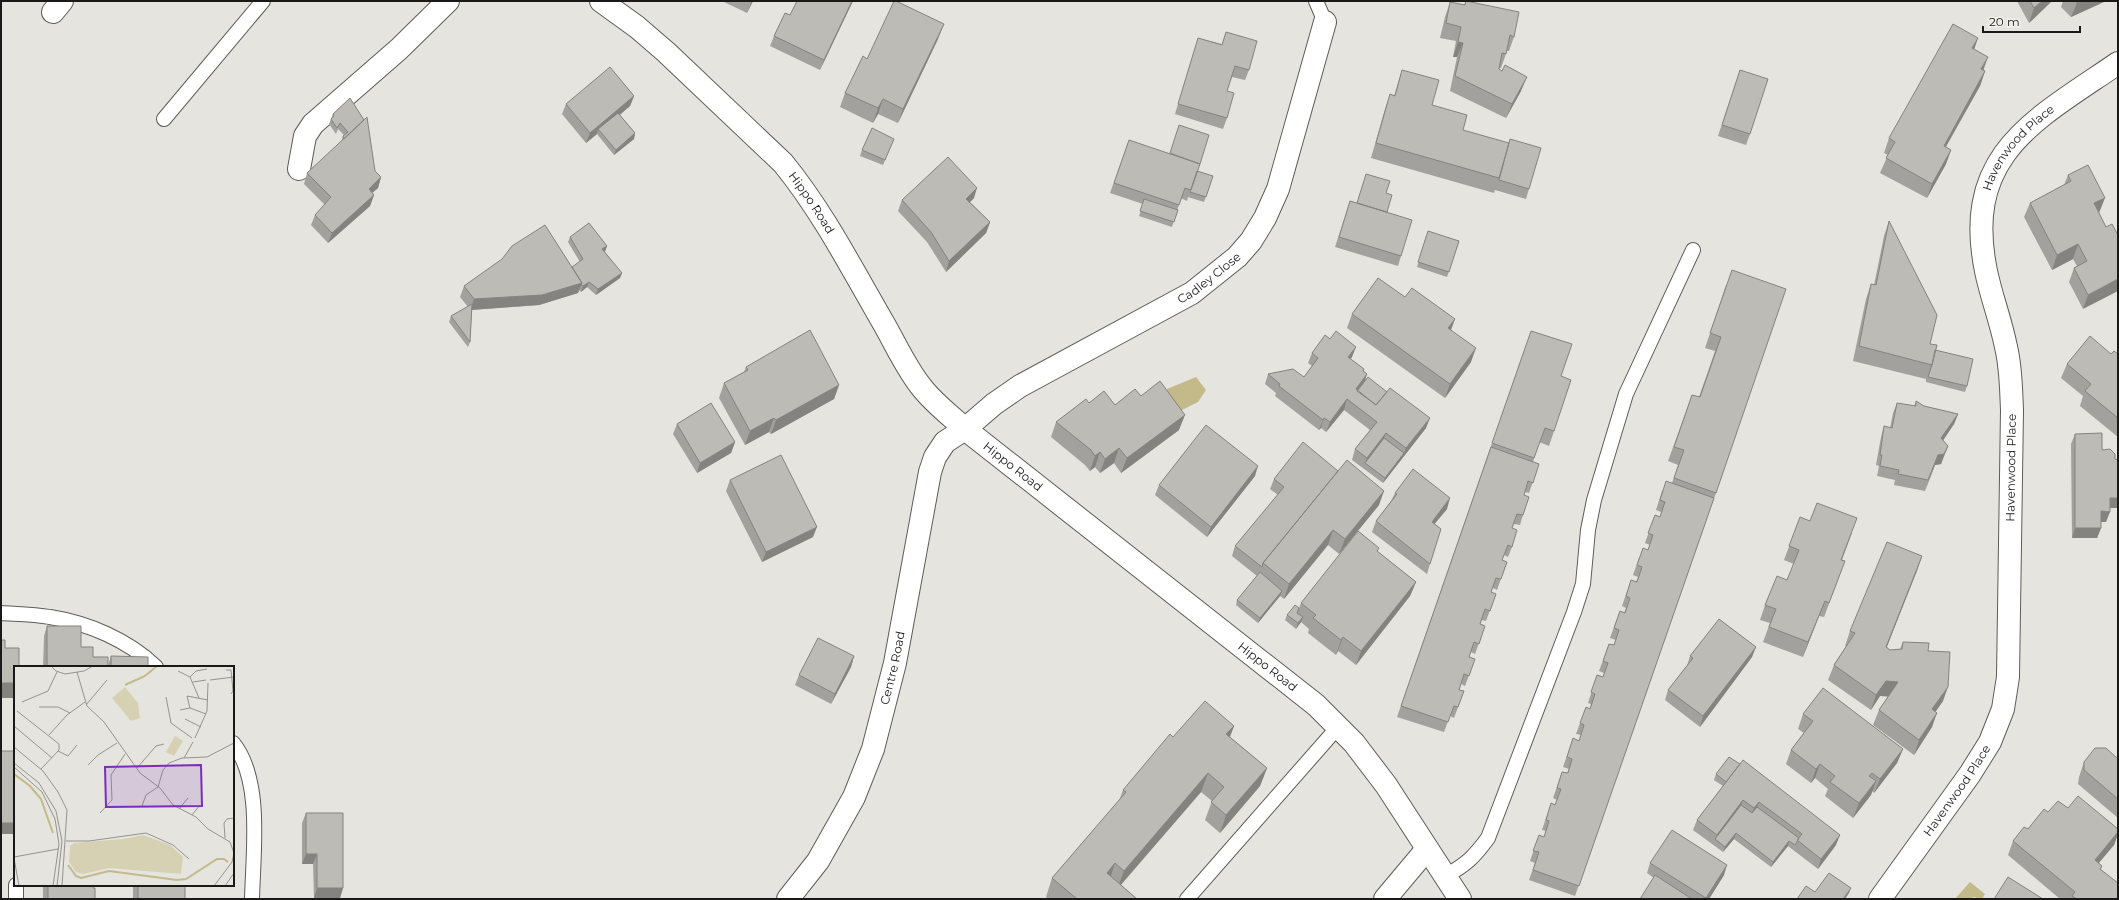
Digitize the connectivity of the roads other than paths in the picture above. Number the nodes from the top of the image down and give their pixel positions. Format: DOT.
graph roads {
  1 [pos="263,1"];
  2 [pos="448,1"];
  3 [pos="601,1"];
  4 [pos="1316,1"];
  5 [pos="1325,22"];
  6 [pos="2118,63"];
  7 [pos="164,119"];
  8 [pos="299,169"];
  9 [pos="1693,250"];
  10 [pos="965,429"];
  11 [pos="1,613"];
  12 [pos="155,666"];
  13 [pos="1338,727"];
  14 [pos="234,745"];
  15 [pos="1428,849"];
  16 [pos="1445,876"];
  17 [pos="16,886"];
  18 [pos="16,899"];
  19 [pos="252,899"];
  20 [pos="788,899"];
  21 [pos="1187,899"];
  22 [pos="1385,899"];
  23 [pos="1460,899"];
  24 [pos="1880,899"];
  1 -- 7 [label="lane"];
  2 -- 8 [label="street"];
  3 -- 10 [label="street, Hippo Road"];
  4 -- 5 [label="lane"];
  5 -- 10 [label="street, Cadley Close"];
  6 -- 24 [label="street, Havenwood Place"];
  9 -- 16 [label="lane"];
  10 -- 13 [label="street, Hippo Road"];
  10 -- 20 [label="street, Centre Road"];
  11 -- 12 [label="lane"];
  13 -- 15 [label="street, Hippo Road"];
  13 -- 21 [label="lane"];
  14 -- 19 [label="lane"];
  15 -- 16 [label="street, Hippo Road"];
  15 -- 22 [label="street"];
  16 -- 23 [label="street, Hippo Road"];
  17 -- 18 [label="lane"];
}
